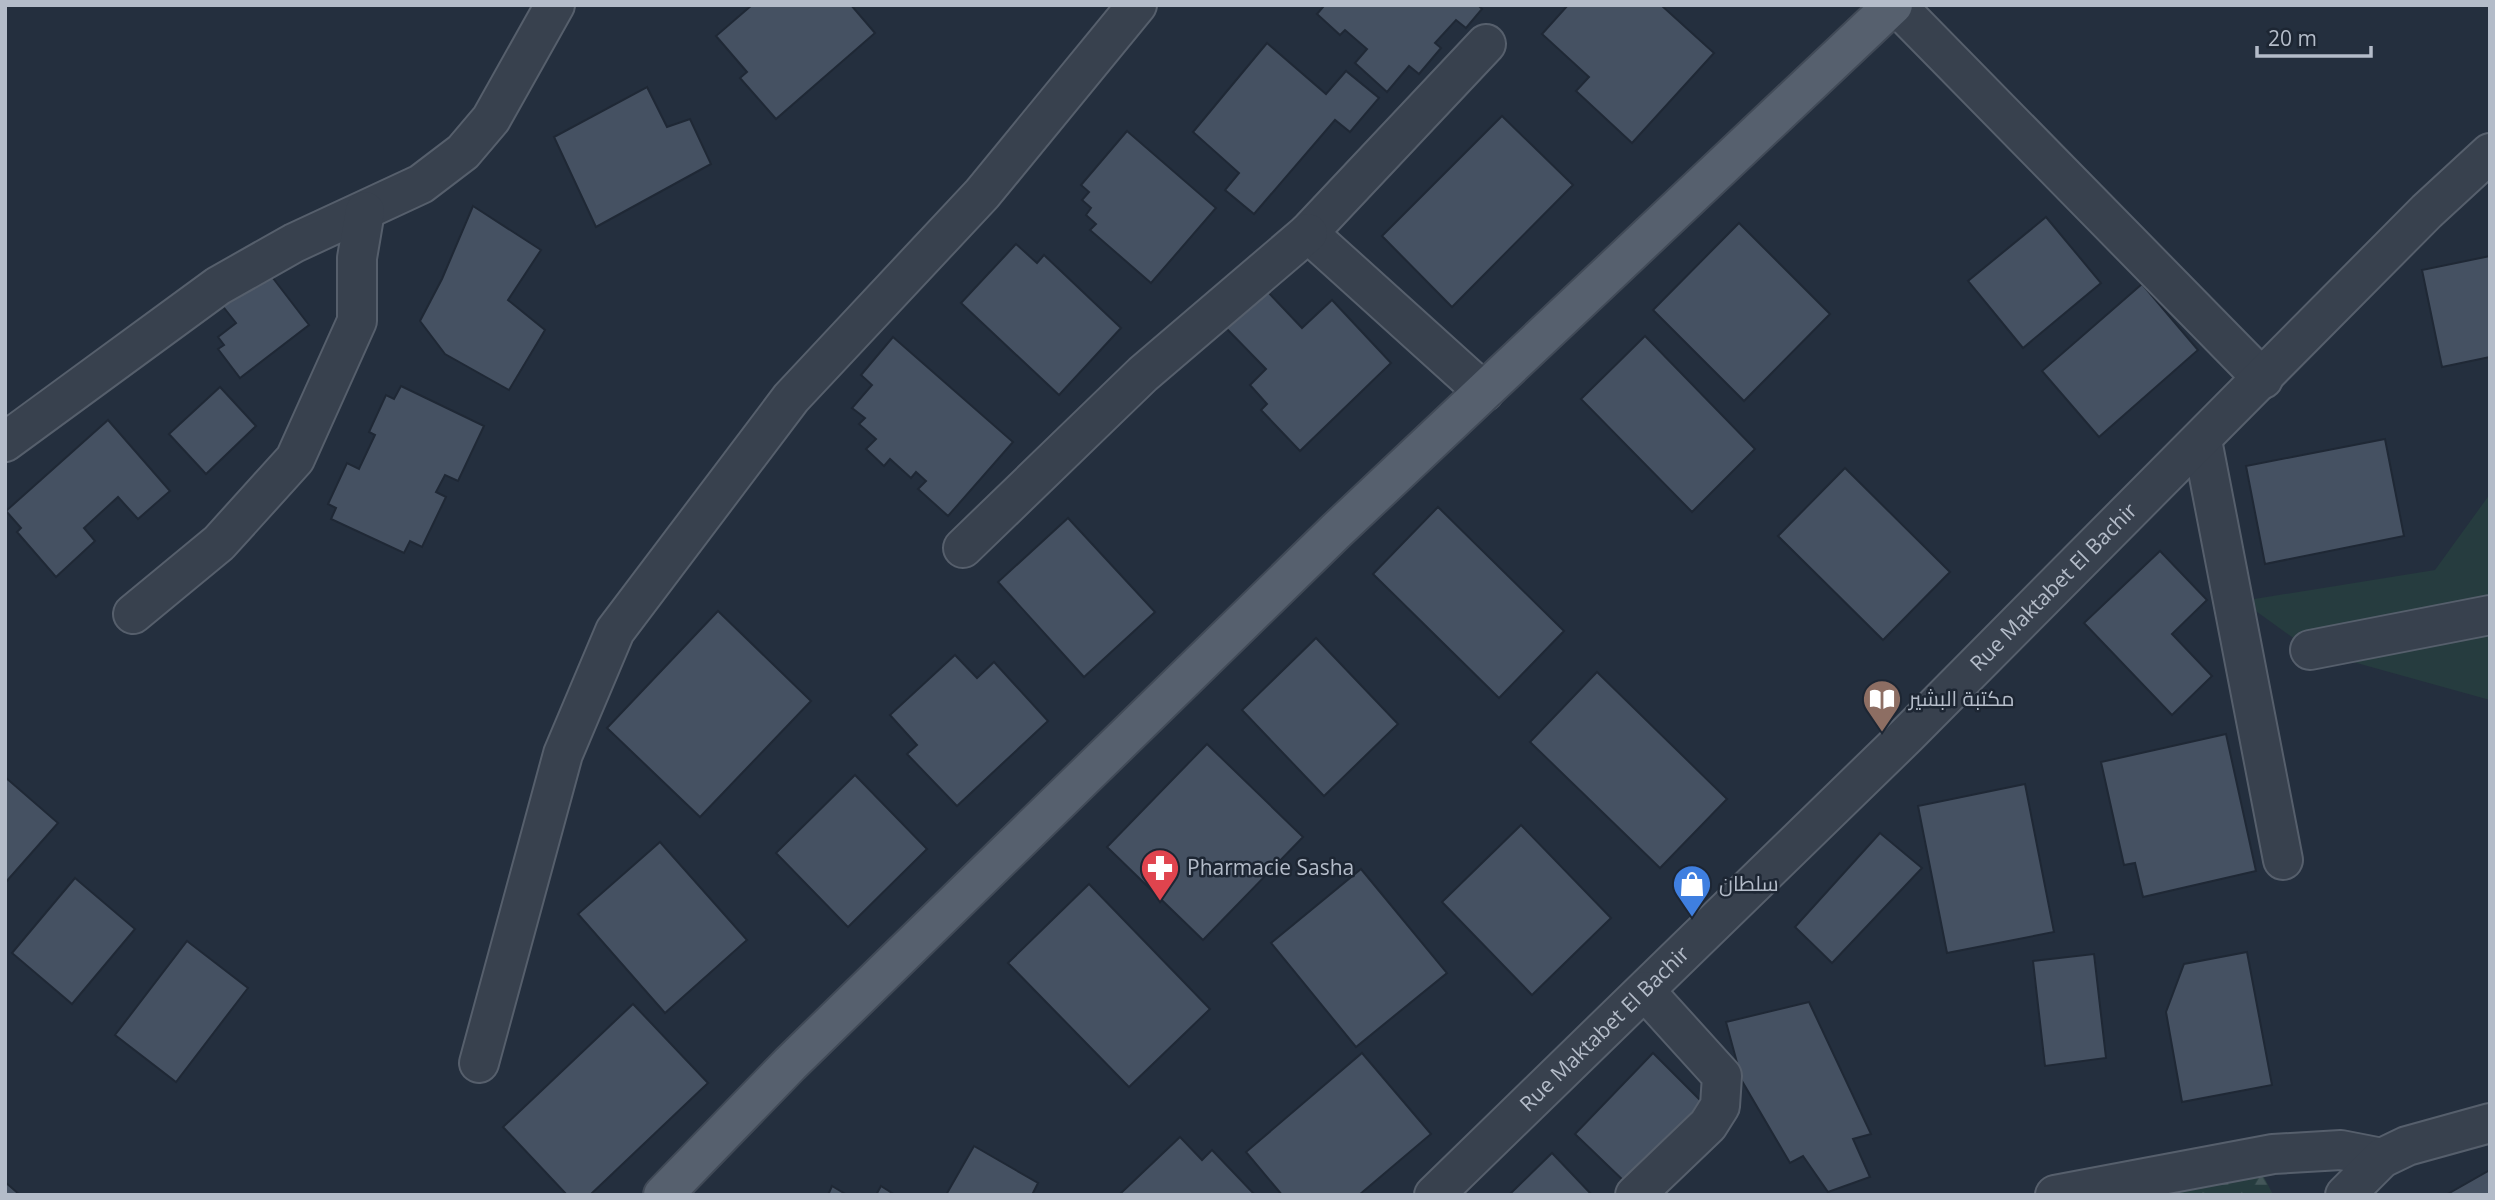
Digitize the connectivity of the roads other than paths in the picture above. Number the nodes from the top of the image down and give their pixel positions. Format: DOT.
graph roads {
  1 [pos="555,5"];
  2 [pos="1137,5"];
  3 [pos="1894,5"];
  4 [pos="1486,44"];
  5 [pos="2490,153"];
  6 [pos="365,211"];
  7 [pos="1308,233"];
  8 [pos="2263,379"];
  9 [pos="1485,392"];
  10 [pos="2202,440"];
  11 [pos="5,442"];
  12 [pos="962,548"];
  13 [pos="133,614"];
  14 [pos="2490,615"];
  15 [pos="2310,650"];
  16 [pos="2283,860"];
  17 [pos="1645,991"];
  18 [pos="479,1063"];
  19 [pos="2490,1123"];
  20 [pos="2382,1158"];
  21 [pos="1435,1194"];
  22 [pos="663,1195"];
  23 [pos="1635,1195"];
  24 [pos="2055,1195"];
  25 [pos="2345,1195"];
  1 -- 6 [label="street"];
  2 -- 18 [label="street"];
  3 -- 8 [label="street"];
  3 -- 9 [label="main road"];
  4 -- 7 [label="street"];
  5 -- 8 [label="street, Rue Maktabet El Bachir"];
  6 -- 11 [label="street"];
  6 -- 13 [label="street"];
  7 -- 9 [label="street"];
  7 -- 12 [label="street"];
  8 -- 10 [label="street, Rue Maktabet El Bachir"];
  9 -- 22 [label="main road"];
  10 -- 16 [label="street"];
  10 -- 17 [label="street, Rue Maktabet El Bachir"];
  14 -- 15 [label="street"];
  17 -- 21 [label="street, Rue Maktabet El Bachir"];
  17 -- 23 [label="street"];
  19 -- 20 [label="street"];
  20 -- 24 [label="street"];
  20 -- 25 [label="street"];
}
